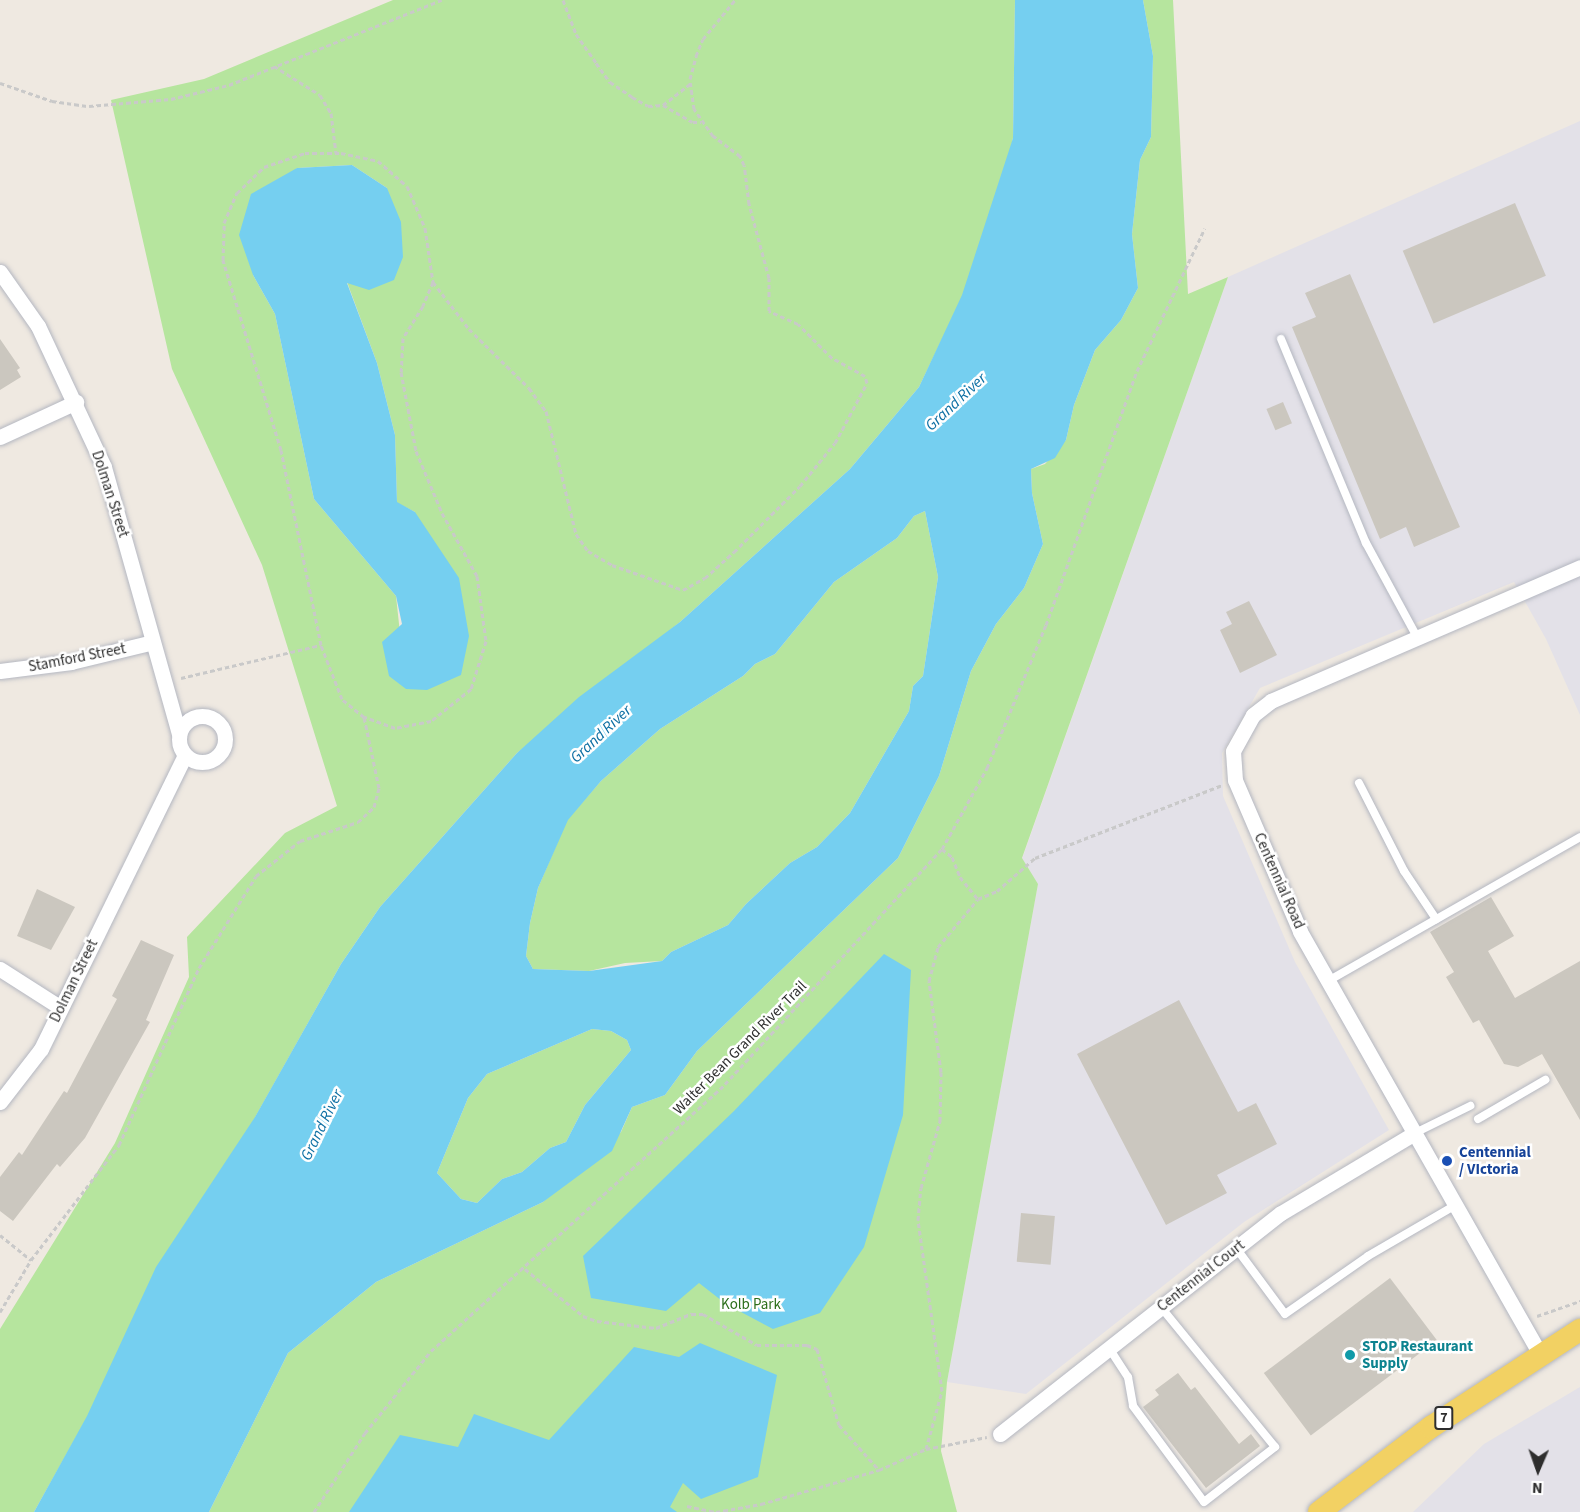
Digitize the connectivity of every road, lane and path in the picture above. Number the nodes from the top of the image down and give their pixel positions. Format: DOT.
graph roads {
  1 [pos="442,0"];
  2 [pos="563,0"];
  3 [pos="735,0"];
  4 [pos="274,66"];
  5 [pos="0,83"];
  6 [pos="690,84"];
  7 [pos="663,105"];
  8 [pos="701,122"];
  9 [pos="336,153"];
  10 [pos="1205,228"];
  11 [pos="0,272"];
  12 [pos="433,282"];
  13 [pos="1281,339"];
  14 [pos="76,402"];
  15 [pos="0,437"];
  16 [pos="1580,567"];
  17 [pos="1417,638"];
  18 [pos="153,642"];
  19 [pos="321,645"];
  20 [pos="0,671"];
  21 [pos="181,678"];
  22 [pos="364,717"];
  23 [pos="179,734"];
  24 [pos="185,755"];
  25 [pos="1235,780"];
  26 [pos="1359,783"];
  27 [pos="1580,837"];
  28 [pos="942,849"];
  29 [pos="978,899"];
  30 [pos="1436,919"];
  31 [pos="0,969"];
  32 [pos="1328,981"];
  33 [pos="60,1008"];
  34 [pos="1545,1080"];
  35 [pos="0,1102"];
  36 [pos="1470,1106"];
  37 [pos="1478,1119"];
  38 [pos="1413,1134"];
  39 [pos="1454,1206"];
  40 [pos="0,1235"];
  41 [pos="1236,1248"];
  42 [pos="31,1260"];
  43 [pos="525,1269"];
  44 [pos="1580,1301"];
  45 [pos="1161,1307"];
  46 [pos="0,1312"];
  47 [pos="1525,1327"];
  48 [pos="1580,1330"];
  49 [pos="1109,1348"];
  50 [pos="1540,1354"];
  51 [pos="1000,1434"];
  52 [pos="926,1449"];
  53 [pos="879,1470"];
  54 [pos="687,1506"];
  55 [pos="314,1512"];
  56 [pos="1319,1512"];
  1 -- 4 [label="path"];
  2 -- 7 [label="path"];
  3 -- 6 [label="path"];
  4 -- 5 [label="path"];
  4 -- 9 [label="path"];
  6 -- 7 [label="path"];
  6 -- 8 [label="path"];
  7 -- 8 [label="path"];
  8 -- 12 [label="path"];
  9 -- 12 [label="path"];
  9 -- 19 [label="path"];
  10 -- 28 [label="path, Walter Bean Grand River Trail"];
  11 -- 14 [label="street, Dolman Street"];
  12 -- 22 [label="path"];
  13 -- 17 [label="lane"];
  14 -- 15 [label="street"];
  14 -- 18 [label="street, Dolman Street"];
  16 -- 17 [label="street, Centennial Road"];
  17 -- 25 [label="street, Centennial Road"];
  18 -- 20 [label="street, Stamford Street"];
  18 -- 23 [label="street, Dolman Street"];
  19 -- 21 [label="path"];
  19 -- 22 [label="path"];
  22 -- 42 [label="path"];
  23 -- 24 [label="street, Dolman Street"];
  23 -- 24 [label="street"];
  24 -- 33 [label="street, Dolman Street"];
  25 -- 29 [label="path"];
  25 -- 32 [label="street, Centennial Road"];
  26 -- 30 [label="lane"];
  27 -- 30 [label="lane"];
  28 -- 29 [label="path"];
  28 -- 43 [label="path, Walter Bean Grand River Trail"];
  29 -- 52 [label="path"];
  30 -- 32 [label="lane"];
  31 -- 33 [label="street"];
  32 -- 38 [label="street, Centennial Road"];
  33 -- 35 [label="street, Dolman Street"];
  34 -- 37 [label="lane"];
  36 -- 38 [label="lane"];
  38 -- 39 [label="street, Centennial Road"];
  38 -- 41 [label="street, Centennial Court"];
  39 -- 41 [label="lane"];
  39 -- 47 [label="street, Centennial Road"];
  40 -- 42 [label="path"];
  41 -- 45 [label="street, Centennial Court"];
  42 -- 46 [label="path"];
  43 -- 53 [label="path"];
  43 -- 55 [label="path, Walter Bean Grand River Trail"];
  44 -- 47 [label="path"];
  45 -- 49 [label="street, Centennial Court"];
  45 -- 49 [label="lane"];
  47 -- 50 [label="street, Centennial Road"];
  48 -- 50 [label="main road, 7"];
  49 -- 51 [label="street, Centennial Court"];
  50 -- 56 [label="main road, 7"];
  51 -- 52 [label="path"];
  52 -- 53 [label="path"];
  53 -- 54 [label="path"];
}
